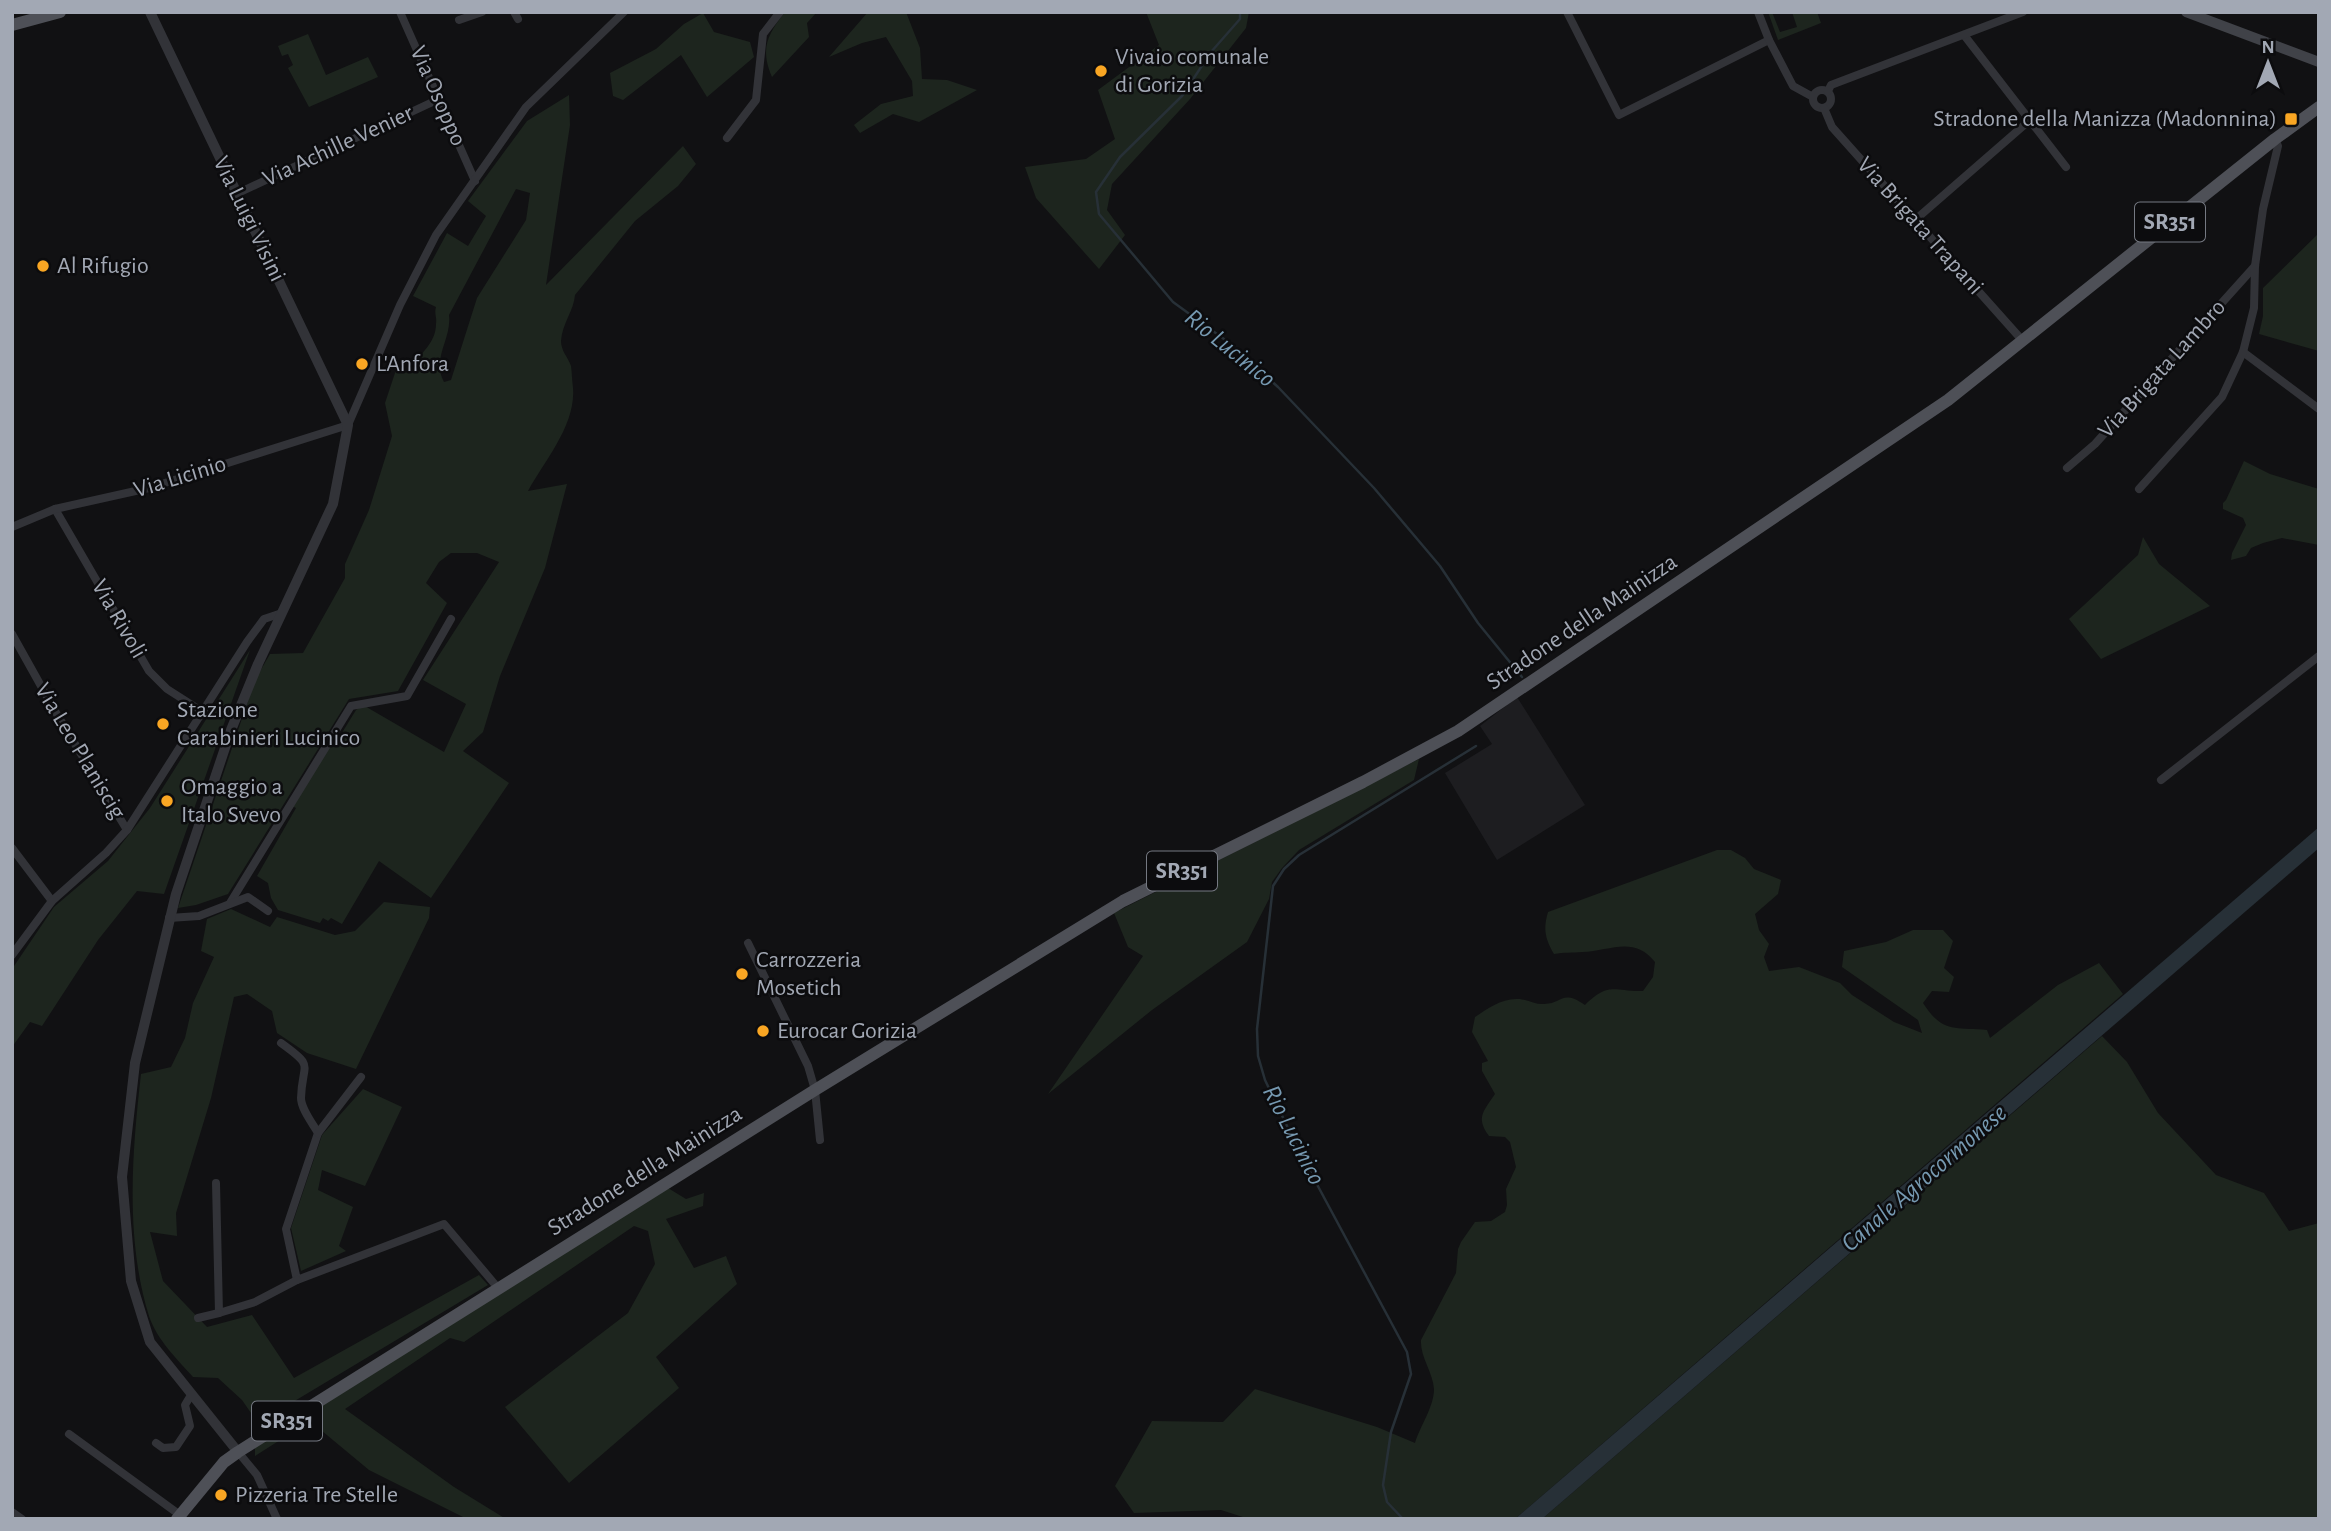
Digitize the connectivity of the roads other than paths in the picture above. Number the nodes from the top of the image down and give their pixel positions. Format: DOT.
graph roads {
  1 [pos="60,12"];
  2 [pos="150,12"];
  3 [pos="400,12"];
  4 [pos="482,12"];
  5 [pos="780,12"];
  6 [pos="1567,12"];
  7 [pos="1758,12"];
  8 [pos="2023,12"];
  9 [pos="2186,12"];
  10 [pos="622,13"];
  11 [pos="459,20"];
  12 [pos="12,25"];
  13 [pos="1964,35"];
  14 [pos="1769,40"];
  15 [pos="2319,62"];
  16 [pos="1828,91"];
  17 [pos="1813,97"];
  18 [pos="439,99"];
  19 [pos="2319,107"];
  20 [pos="1824,108"];
  21 [pos="2030,120"];
  22 [pos="727,138"];
  23 [pos="2275,139"];
  24 [pos="2066,167"];
  25 [pos="475,181"];
  26 [pos="236,194"];
  27 [pos="1915,220"];
  28 [pos="2255,266"];
  29 [pos="2022,340"];
  30 [pos="2243,352"];
  31 [pos="2319,409"];
  32 [pos="348,425"];
  33 [pos="2067,468"];
  34 [pos="2139,489"];
  35 [pos="55,509"];
  36 [pos="12,527"];
  37 [pos="282,613"];
  38 [pos="451,619"];
  39 [pos="12,634"];
  40 [pos="2319,656"];
  41 [pos="203,712"];
  42 [pos="2161,780"];
  43 [pos="127,830"];
  44 [pos="12,848"];
  45 [pos="52,901"];
  46 [pos="230,903"];
  47 [pos="268,911"];
  48 [pos="169,918"];
  49 [pos="748,943"];
  50 [pos="12,955"];
  51 [pos="281,1043"];
  52 [pos="362,1077"];
  53 [pos="814,1090"];
  54 [pos="317,1133"];
  55 [pos="820,1140"];
  56 [pos="216,1184"];
  57 [pos="297,1280"];
  58 [pos="498,1288"];
  59 [pos="219,1313"];
  60 [pos="198,1318"];
  61 [pos="191,1395"];
  62 [pos="69,1434"];
  63 [pos="156,1443"];
  64 [pos="238,1452"];
  65 [pos="12,1512"];
  66 [pos="178,1517"];
  67 [pos="22,1519"];
  68 [pos="276,1519"];
  1 -- 12 [label="main road"];
  2 -- 26 [label="street, Via Luigi Visini"];
  3 -- 18 [label="street, Via Osoppo"];
  4 -- 11 [label="street"];
  5 -- 22 [label="street"];
  6 -- 14 [label="street"];
  7 -- 14 [label="street, Via Brigata Trapani"];
  8 -- 13 [label="street"];
  9 -- 15 [label="main road"];
  10 -- 25 [label="street"];
  13 -- 16 [label="street"];
  13 -- 21 [label="street"];
  14 -- 17 [label="street, Via Brigata Trapani"];
  16 -- 17 [label="street"];
  16 -- 20 [label="street"];
  17 -- 20 [label="street, Via Brigata Trapani"];
  18 -- 25 [label="street, Via Osoppo"];
  18 -- 26 [label="street, Via Achille Venier"];
  19 -- 23 [label="main road, Stradone della Mainizza / SR351"];
  20 -- 27 [label="street, Via Brigata Trapani"];
  21 -- 24 [label="street"];
  21 -- 27 [label="street"];
  23 -- 28 [label="street, Via Brigata Lambro"];
  23 -- 29 [label="main road, Stradone della Mainizza / SR351"];
  25 -- 32 [label="street"];
  26 -- 32 [label="street, Via Luigi Visini"];
  27 -- 29 [label="street, Via Brigata Trapani"];
  28 -- 30 [label="street, Via Brigata Lambro"];
  28 -- 33 [label="street, Via Brigata Lambro"];
  29 -- 53 [label="main road, Stradone della Mainizza / SR351"];
  30 -- 31 [label="street"];
  30 -- 34 [label="street, Via Brigata Lambro"];
  32 -- 35 [label="street, Via Licinio"];
  32 -- 37 [label="street"];
  35 -- 36 [label="street, Via Licinio"];
  35 -- 41 [label="street, Via Rivoli"];
  37 -- 41 [label="street"];
  37 -- 48 [label="street"];
  38 -- 46 [label="street"];
  39 -- 43 [label="street, Via Leo Planiscig"];
  40 -- 42 [label="street"];
  41 -- 43 [label="street"];
  43 -- 45 [label="street"];
  44 -- 45 [label="street"];
  45 -- 50 [label="street"];
  46 -- 47 [label="street"];
  46 -- 48 [label="street"];
  48 -- 61 [label="street"];
  49 -- 53 [label="street"];
  51 -- 54 [label="street"];
  52 -- 54 [label="street"];
  53 -- 55 [label="street"];
  53 -- 58 [label="main road, Stradone della Mainizza / SR351"];
  54 -- 57 [label="street"];
  56 -- 59 [label="street"];
  57 -- 58 [label="street"];
  57 -- 59 [label="street"];
  58 -- 64 [label="main road, Stradone della Mainizza / SR351"];
  59 -- 60 [label="street"];
  61 -- 63 [label="street"];
  61 -- 64 [label="street"];
  62 -- 66 [label="street"];
  64 -- 66 [label="main road, Stradone della Mainizza / SR351"];
  64 -- 68 [label="street"];
  65 -- 67 [label="street"];
}
